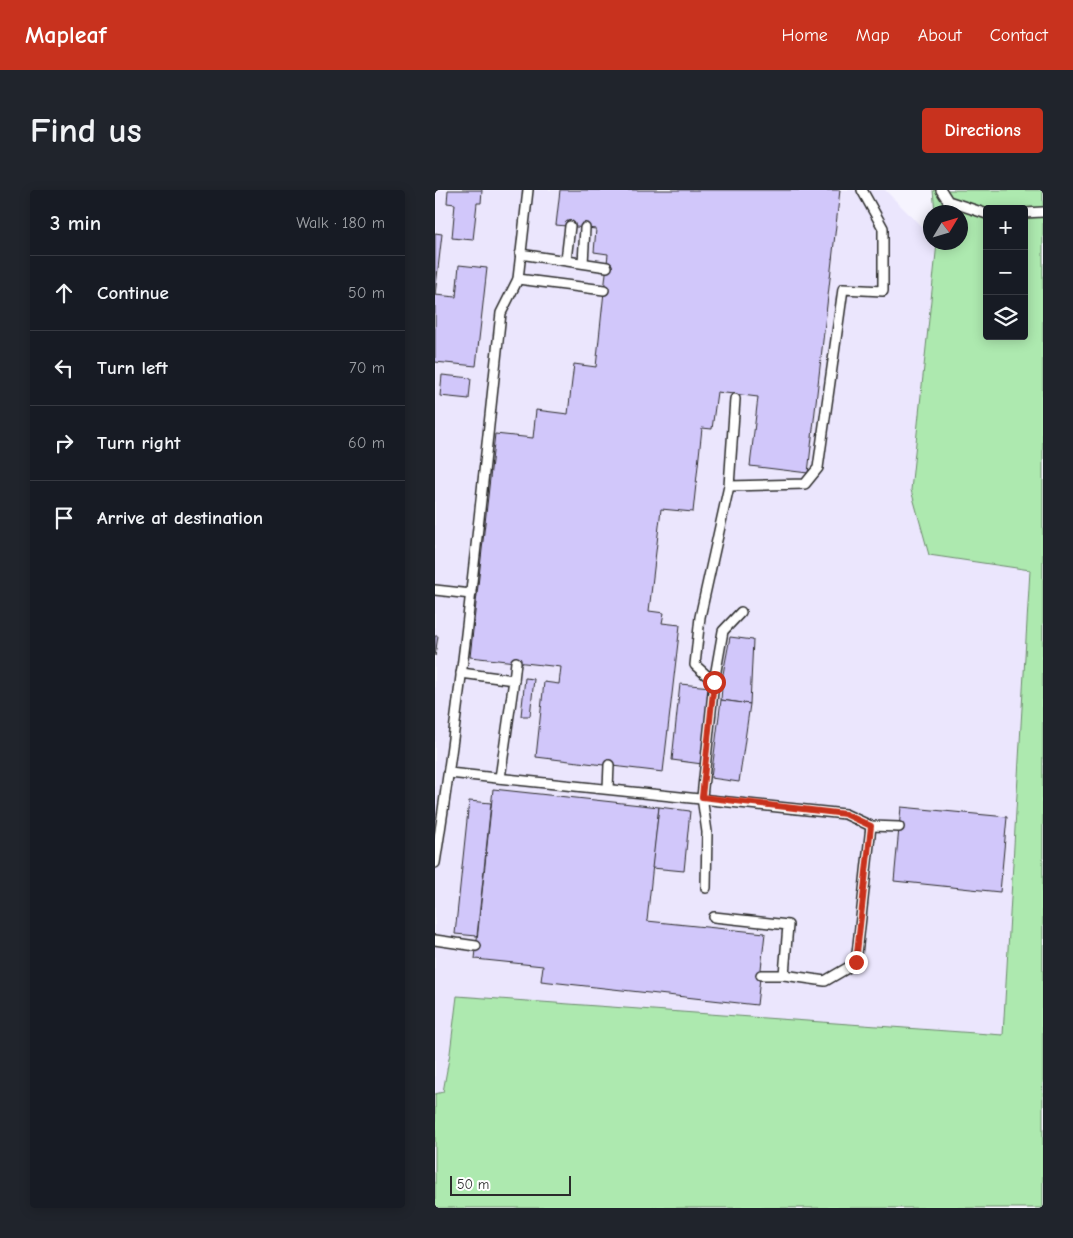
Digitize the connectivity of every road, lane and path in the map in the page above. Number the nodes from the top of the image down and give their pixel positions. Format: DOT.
graph roads {
  1 [pos="528,190"];
  2 [pos="862,190"];
  3 [pos="941,190"];
  4 [pos="1043,212"];
  5 [pos="983,213"];
  6 [pos="1028,213"];
  7 [pos="570,226"];
  8 [pos="585,228"];
  9 [pos="521,254"];
  10 [pos="566,260"];
  11 [pos="583,263"];
  12 [pos="607,267"];
  13 [pos="518,279"];
  14 [pos="604,290"];
  15 [pos="735,399"];
  16 [pos="729,486"];
  17 [pos="435,590"];
  18 [pos="471,594"];
  19 [pos="741,612"];
  20 [pos="516,662"];
  21 [pos="461,673"];
  22 [pos="514,680"];
  23 [pos="714,682"];
  24 [pos="609,765"];
  25 [pos="449,773"];
  26 [pos="501,778"];
  27 [pos="608,788"];
  28 [pos="702,797"];
  29 [pos="871,826"];
  30 [pos="899,827"];
  31 [pos="435,862"];
  32 [pos="707,888"];
  33 [pos="714,917"];
  34 [pos="435,940"];
  35 [pos="476,946"];
  36 [pos="761,974"];
  37 [pos="784,975"];
  1 -- 9 [label="lane"];
  2 -- 16 [label="lane"];
  3 -- 5 [label="lane"];
  4 -- 6 [label="lane"];
  7 -- 10 [label="lane"];
  8 -- 11 [label="lane"];
  9 -- 10 [label="lane"];
  9 -- 13 [label="lane"];
  10 -- 11 [label="lane"];
  11 -- 12 [label="lane"];
  13 -- 14 [label="lane"];
  13 -- 18 [label="lane"];
  15 -- 16 [label="lane"];
  16 -- 23 [label="lane"];
  17 -- 18 [label="lane"];
  18 -- 21 [label="lane"];
  19 -- 23 [label="lane"];
  20 -- 22 [label="lane"];
  21 -- 22 [label="lane"];
  21 -- 25 [label="lane"];
  22 -- 26 [label="lane"];
  23 -- 28 [label="lane"];
  24 -- 27 [label="lane"];
  25 -- 26 [label="lane"];
  25 -- 31 [label="lane"];
  26 -- 27 [label="lane"];
  27 -- 28 [label="lane"];
  28 -- 29 [label="lane"];
  28 -- 32 [label="lane"];
  29 -- 30 [label="lane"];
  29 -- 37 [label="lane"];
  33 -- 37 [label="lane"];
  34 -- 35 [label="lane"];
  36 -- 37 [label="lane"];
}
